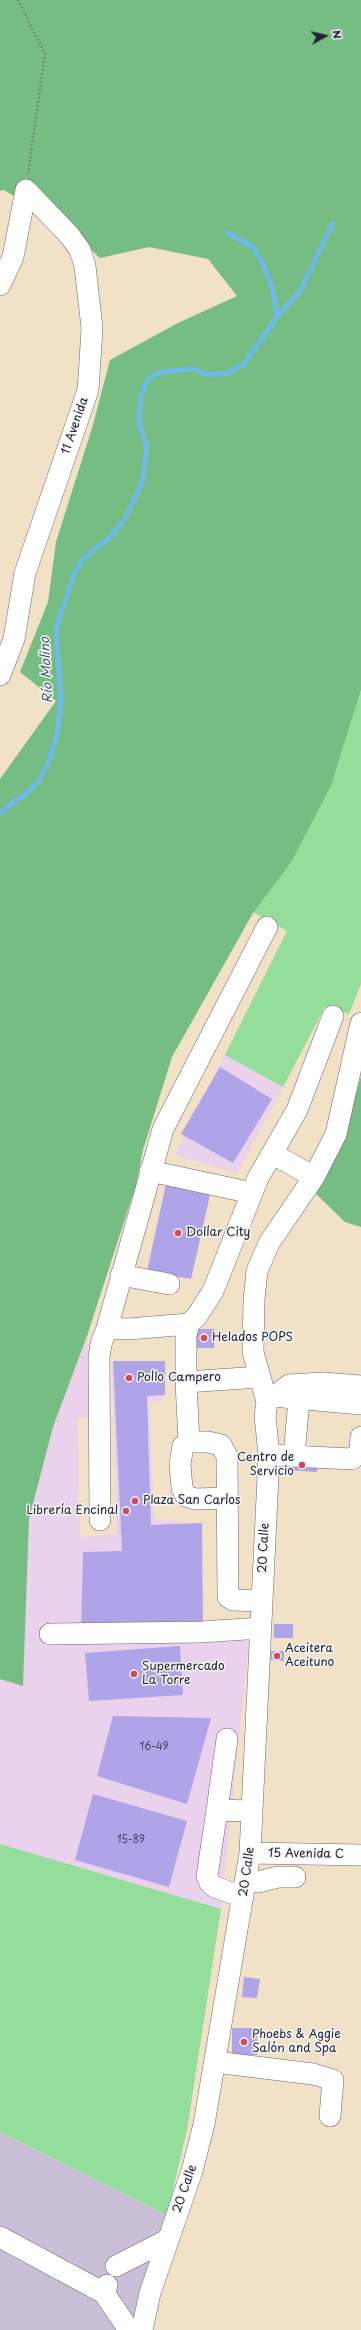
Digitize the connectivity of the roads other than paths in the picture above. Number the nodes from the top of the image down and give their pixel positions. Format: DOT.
graph roads {
  1 [pos="0,285"];
  2 [pos="0,675"];
  3 [pos="267,927"];
  4 [pos="333,1016"];
  5 [pos="361,1023"];
  6 [pos="273,1154"];
  7 [pos="150,1171"];
  8 [pos="314,1177"];
  9 [pos="252,1194"];
  10 [pos="121,1276"];
  11 [pos="169,1284"];
  12 [pos="189,1324"];
  13 [pos="107,1328"];
  14 [pos="260,1377"];
  15 [pos="186,1382"];
  16 [pos="361,1386"];
  17 [pos="270,1399"];
  18 [pos="299,1399"];
  19 [pos="361,1404"];
  20 [pos="361,1437"];
  21 [pos="189,1442"];
  22 [pos="269,1455"];
  23 [pos="294,1456"];
  24 [pos="227,1498"];
  25 [pos="100,1520"];
  26 [pos="262,1601"];
  27 [pos="261,1628"];
  28 [pos="50,1634"];
  29 [pos="228,1740"];
  30 [pos="218,1810"];
  31 [pos="252,1811"];
  32 [pos="250,1853"];
  33 [pos="361,1855"];
  34 [pos="295,1877"];
  35 [pos="244,1889"];
  36 [pos="215,2062"];
  37 [pos="330,2116"];
  38 [pos="0,2237"];
  39 [pos="168,2240"];
  40 [pos="116,2266"];
  41 [pos="129,2330"];
  42 [pos="142,2330"];
  1 -- 2 [label="street, 11 Avenida"];
  3 -- 7 [label="street"];
  4 -- 6 [label="street"];
  5 -- 8 [label="street, 20 Calle"];
  6 -- 8 [label="street"];
  6 -- 9 [label="street"];
  7 -- 9 [label="street"];
  7 -- 10 [label="street"];
  8 -- 14 [label="street, 20 Calle"];
  9 -- 12 [label="street"];
  10 -- 11 [label="street"];
  10 -- 13 [label="street"];
  12 -- 13 [label="street"];
  12 -- 15 [label="street"];
  13 -- 25 [label="street"];
  14 -- 15 [label="street"];
  14 -- 17 [label="street, 20 Calle"];
  15 -- 21 [label="street"];
  16 -- 17 [label="street"];
  17 -- 18 [label="street"];
  17 -- 22 [label="street, 20 Calle"];
  18 -- 19 [label="street"];
  18 -- 23 [label="street"];
  20 -- 23 [label="street"];
  21 -- 24 [label="street"];
  21 -- 24 [label="street"];
  22 -- 23 [label="street"];
  22 -- 26 [label="street, 20 Calle"];
  24 -- 26 [label="street"];
  26 -- 27 [label="street, 20 Calle"];
  27 -- 28 [label="street"];
  27 -- 31 [label="street, 20 Calle"];
  29 -- 30 [label="street"];
  30 -- 31 [label="street"];
  30 -- 35 [label="street"];
  31 -- 32 [label="street, 20 Calle"];
  32 -- 33 [label="street, 15 Avenida C"];
  32 -- 35 [label="street, 20 Calle"];
  34 -- 35 [label="street"];
  35 -- 36 [label="street, 20 Calle"];
  36 -- 37 [label="street"];
  36 -- 39 [label="street, 20 Calle"];
  38 -- 41 [label="street"];
  39 -- 40 [label="street"];
  39 -- 42 [label="street, 20 Calle"];
}
